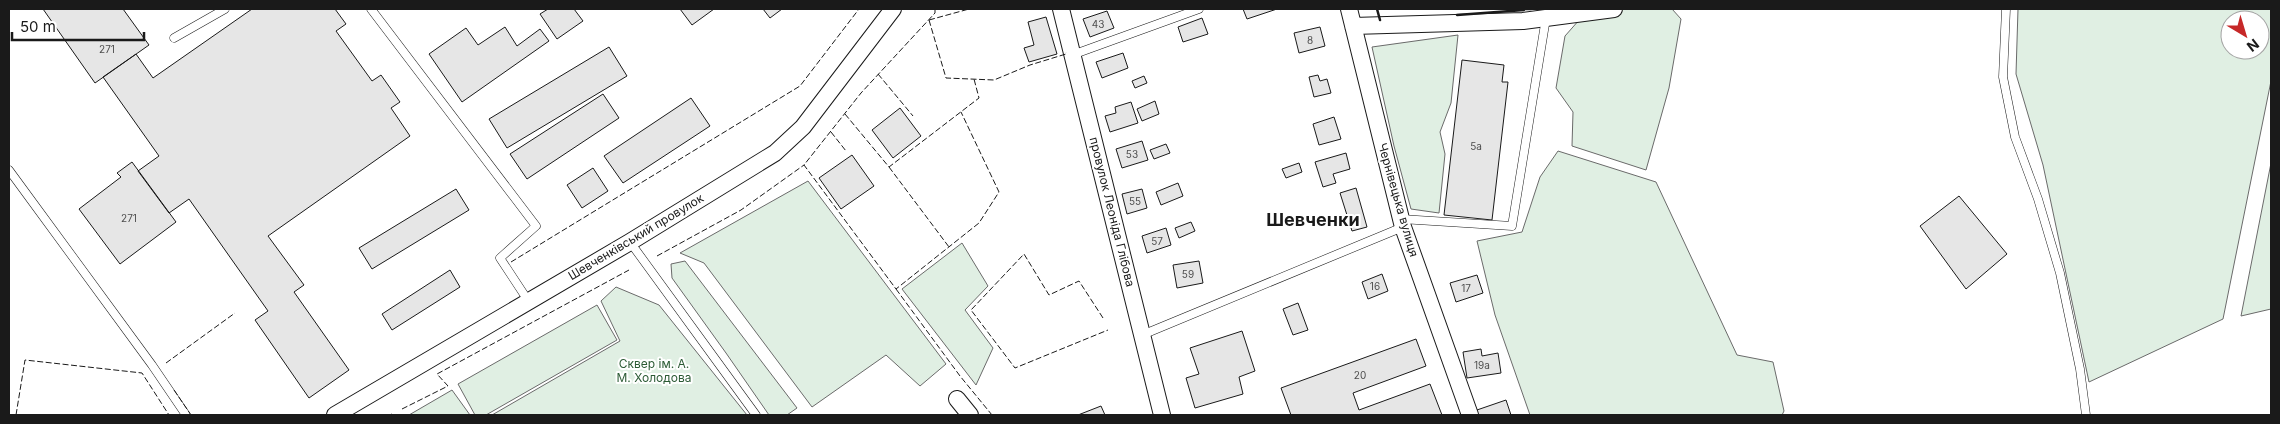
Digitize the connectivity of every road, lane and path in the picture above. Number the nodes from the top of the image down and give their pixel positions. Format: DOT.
graph roads {
  1 [pos="225,9"];
  2 [pos="371,9"];
  3 [pos="893,9"];
  4 [pos="1061,9"];
  5 [pos="1199,9"];
  6 [pos="1349,9"];
  7 [pos="1614,9"];
  8 [pos="2006,9"];
  9 [pos="1546,18"];
  10 [pos="1353,26"];
  11 [pos="174,38"];
  12 [pos="1072,55"];
  13 [pos="9,170"];
  14 [pos="1402,223"];
  15 [pos="630,242"];
  16 [pos="528,302"];
  17 [pos="1142,335"];
  18 [pos="956,398"];
  19 [pos="186,415"];
  20 [pos="335,415"];
  21 [pos="756,415"];
  22 [pos="970,415"];
  23 [pos="1162,415"];
  24 [pos="1470,415"];
  25 [pos="2086,415"];
  1 -- 11 [label="lane"];
  2 -- 16 [label="lane"];
  3 -- 15 [label="street, Шевченківський провулок"];
  4 -- 12 [label="street, провулок Леоніда Глібова"];
  5 -- 12 [label="lane"];
  6 -- 10 [label="street, Чернівецька вулиця"];
  7 -- 9 [label="street"];
  8 -- 25 [label="lane"];
  9 -- 10 [label="street"];
  9 -- 14 [label="lane"];
  10 -- 14 [label="street, Чернівецька вулиця"];
  12 -- 17 [label="street, провулок Леоніда Глібова"];
  13 -- 19 [label="lane"];
  14 -- 17 [label="lane"];
  14 -- 24 [label="street, Чернівецька вулиця"];
  15 -- 16 [label="street, Шевченківський провулок"];
  15 -- 21 [label="lane"];
  16 -- 20 [label="street, Шевченківський провулок"];
  17 -- 23 [label="street, провулок Леоніда Глібова"];
  18 -- 22 [label="street"];
}
